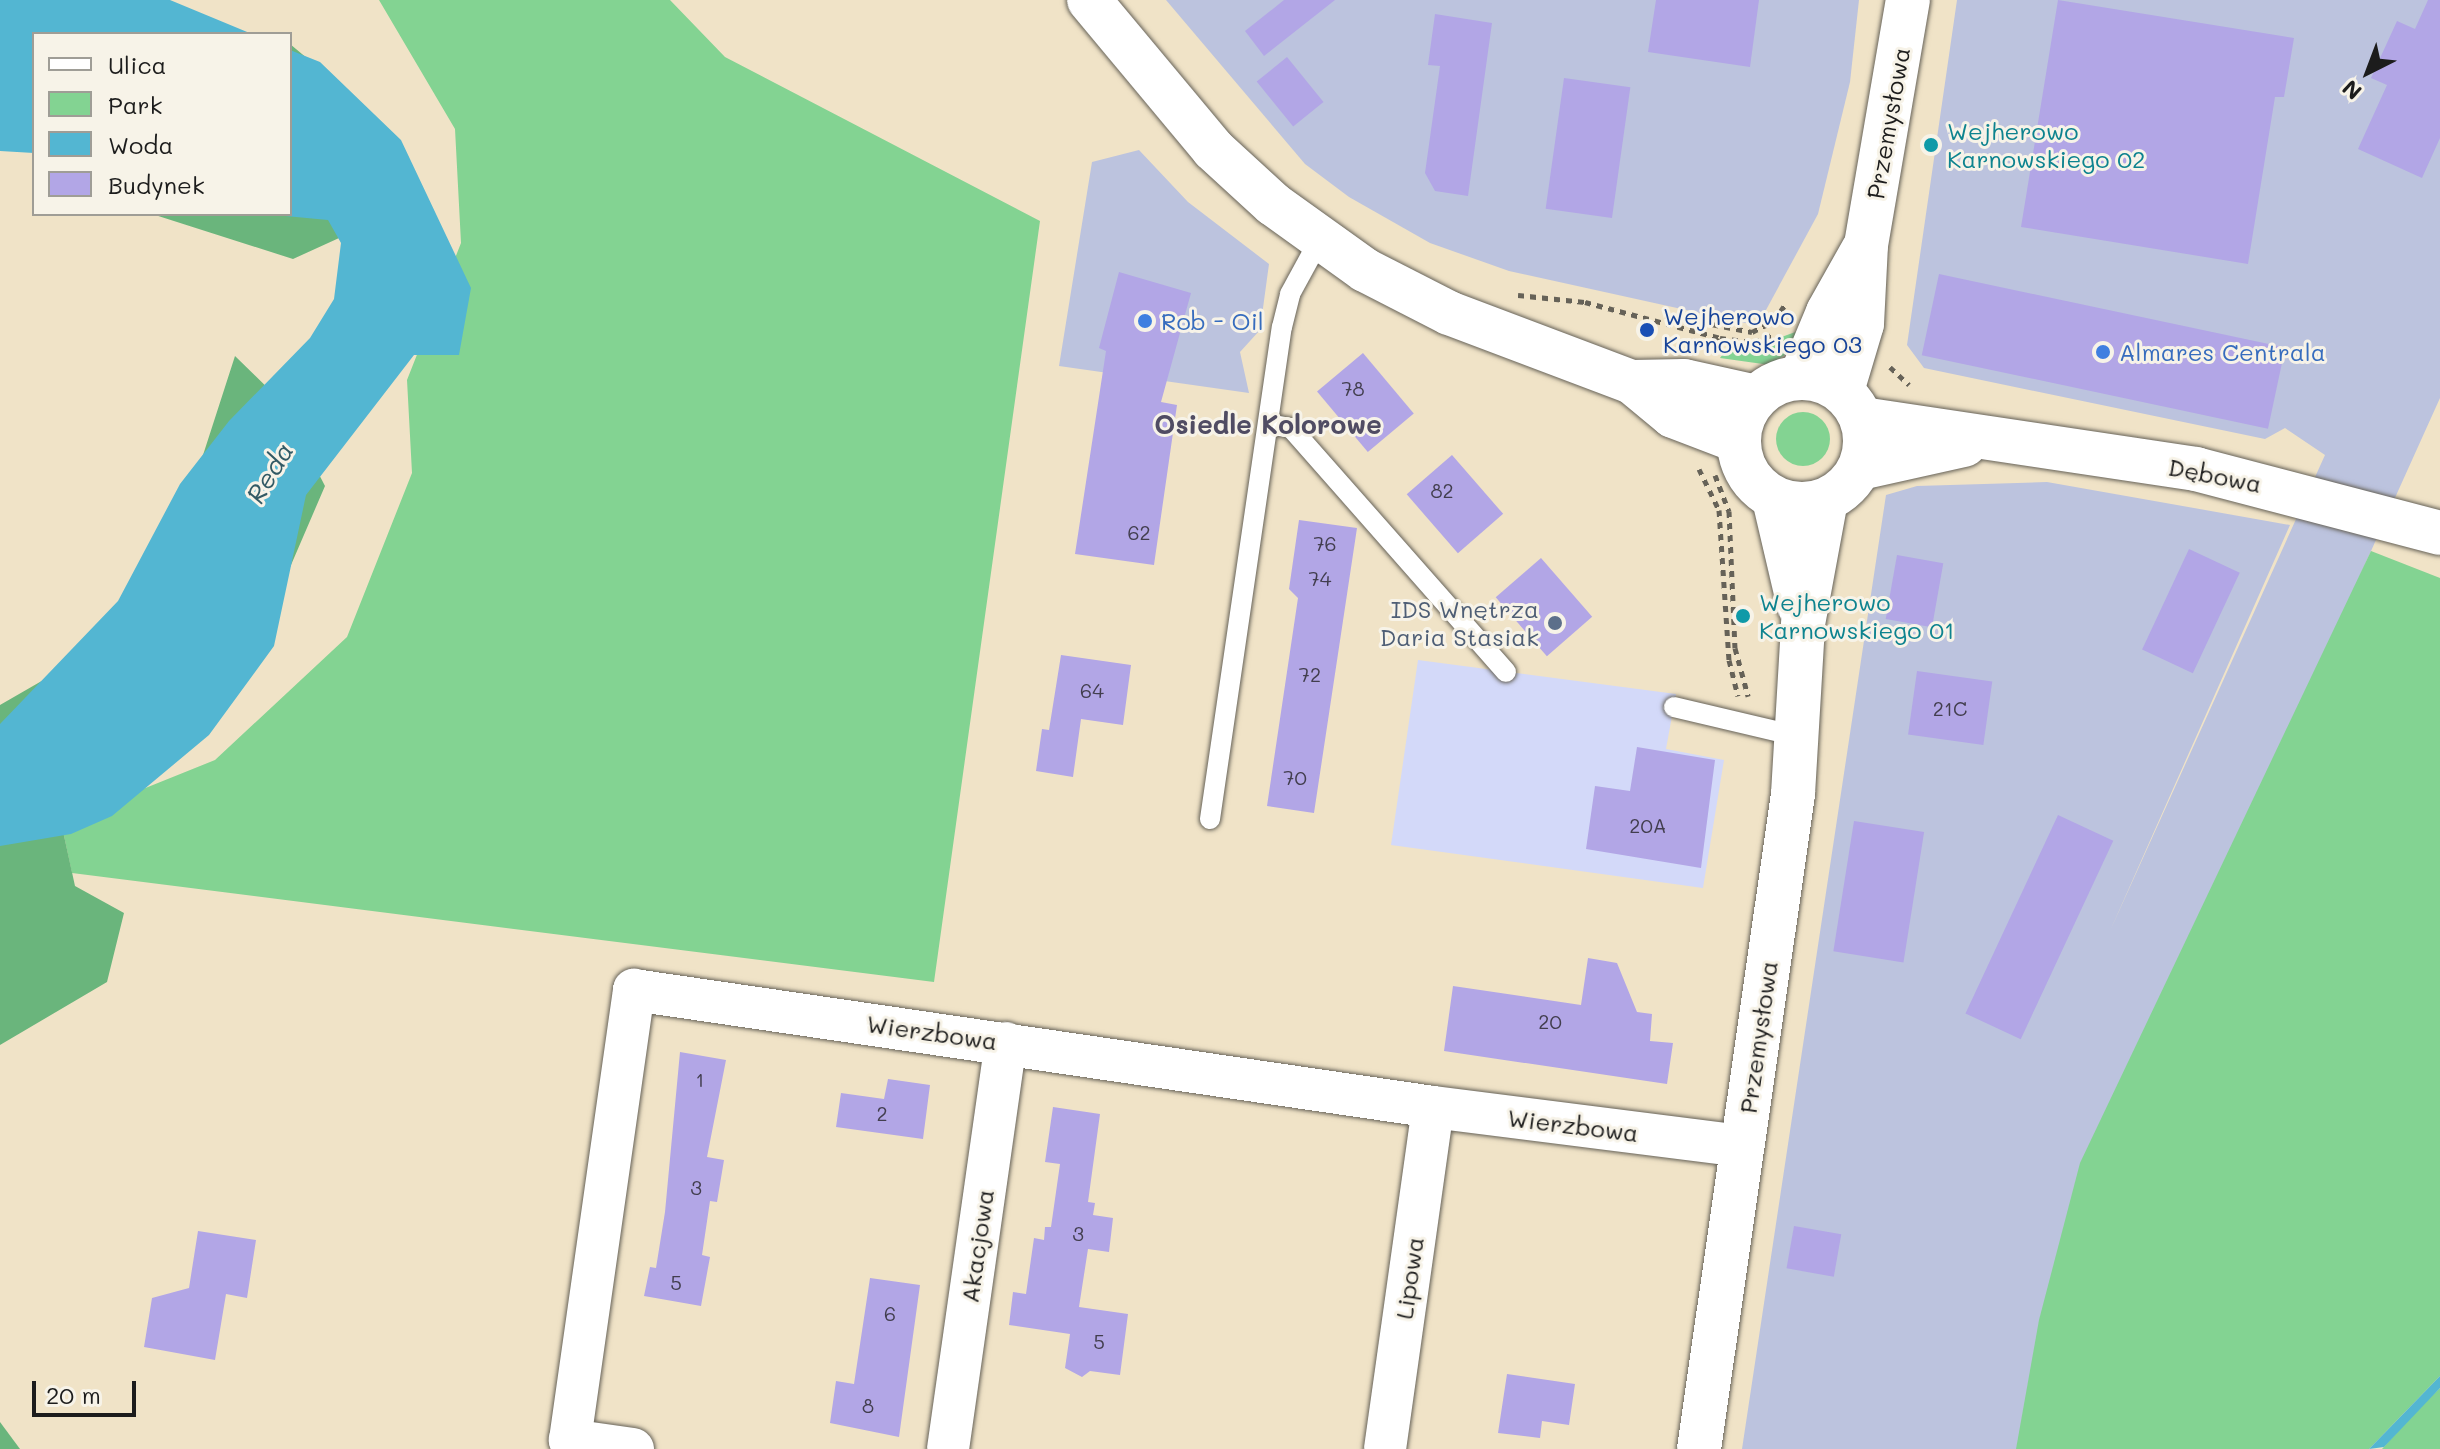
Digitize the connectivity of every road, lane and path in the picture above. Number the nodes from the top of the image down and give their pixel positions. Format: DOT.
graph roads {
  1 [pos="1089,0"];
  2 [pos="1908,0"];
  3 [pos="1320,239"];
  4 [pos="1866,245"];
  5 [pos="1508,295"];
  6 [pos="1788,299"];
  7 [pos="1785,328"];
  8 [pos="1698,332"];
  9 [pos="1720,338"];
  10 [pos="1693,354"];
  11 [pos="1714,359"];
  12 [pos="1801,377"];
  13 [pos="1632,382"];
  14 [pos="1756,397"];
  15 [pos="1852,405"];
  16 [pos="1268,424"];
  17 [pos="1986,440"];
  18 [pos="1721,450"];
  19 [pos="1688,460"];
  20 [pos="1860,468"];
  21 [pos="1774,499"];
  22 [pos="1826,500"];
  23 [pos="2440,533"];
  24 [pos="1803,624"];
  25 [pos="1506,672"];
  26 [pos="1674,707"];
  27 [pos="1768,731"];
  28 [pos="1210,819"];
  29 [pos="1006,1043"];
  30 [pos="1433,1107"];
  31 [pos="1743,1146"];
  32 [pos="633,1449"];
  33 [pos="948,1449"];
  34 [pos="1385,1449"];
  35 [pos="1699,1449"];
  1 -- 3 [label="main road"];
  2 -- 4 [label="main road, Przemysłowa"];
  3 -- 13 [label="main road"];
  3 -- 16 [label="lane"];
  4 -- 12 [label="main road, Przemysłowa"];
  4 -- 15 [label="main road, Przemysłowa"];
  5 -- 8 [label="path"];
  6 -- 8 [label="path"];
  7 -- 9 [label="path"];
  8 -- 9 [label="path"];
  8 -- 10 [label="path"];
  9 -- 11 [label="path"];
  12 -- 14 [label="main road"];
  12 -- 15 [label="main road"];
  13 -- 14 [label="main road"];
  13 -- 18 [label="main road"];
  14 -- 18 [label="main road"];
  15 -- 17 [label="main road, Dębowa"];
  15 -- 20 [label="main road"];
  16 -- 25 [label="lane"];
  16 -- 28 [label="lane"];
  17 -- 20 [label="main road, Dębowa"];
  17 -- 23 [label="main road, Dębowa"];
  18 -- 21 [label="main road"];
  18 -- 27 [label="path"];
  19 -- 27 [label="path"];
  20 -- 22 [label="main road"];
  21 -- 22 [label="main road"];
  21 -- 24 [label="main road, Przemysłowa"];
  22 -- 24 [label="main road, Przemysłowa"];
  24 -- 27 [label="main road, Przemysłowa"];
  26 -- 27 [label="lane"];
  27 -- 31 [label="main road, Przemysłowa"];
  29 -- 30 [label="street, Wierzbowa"];
  29 -- 32 [label="street, Wierzbowa"];
  29 -- 33 [label="street, Akacjowa"];
  30 -- 31 [label="street, Wierzbowa"];
  30 -- 34 [label="street, Lipowa"];
  31 -- 35 [label="main road, Przemysłowa"];
}
